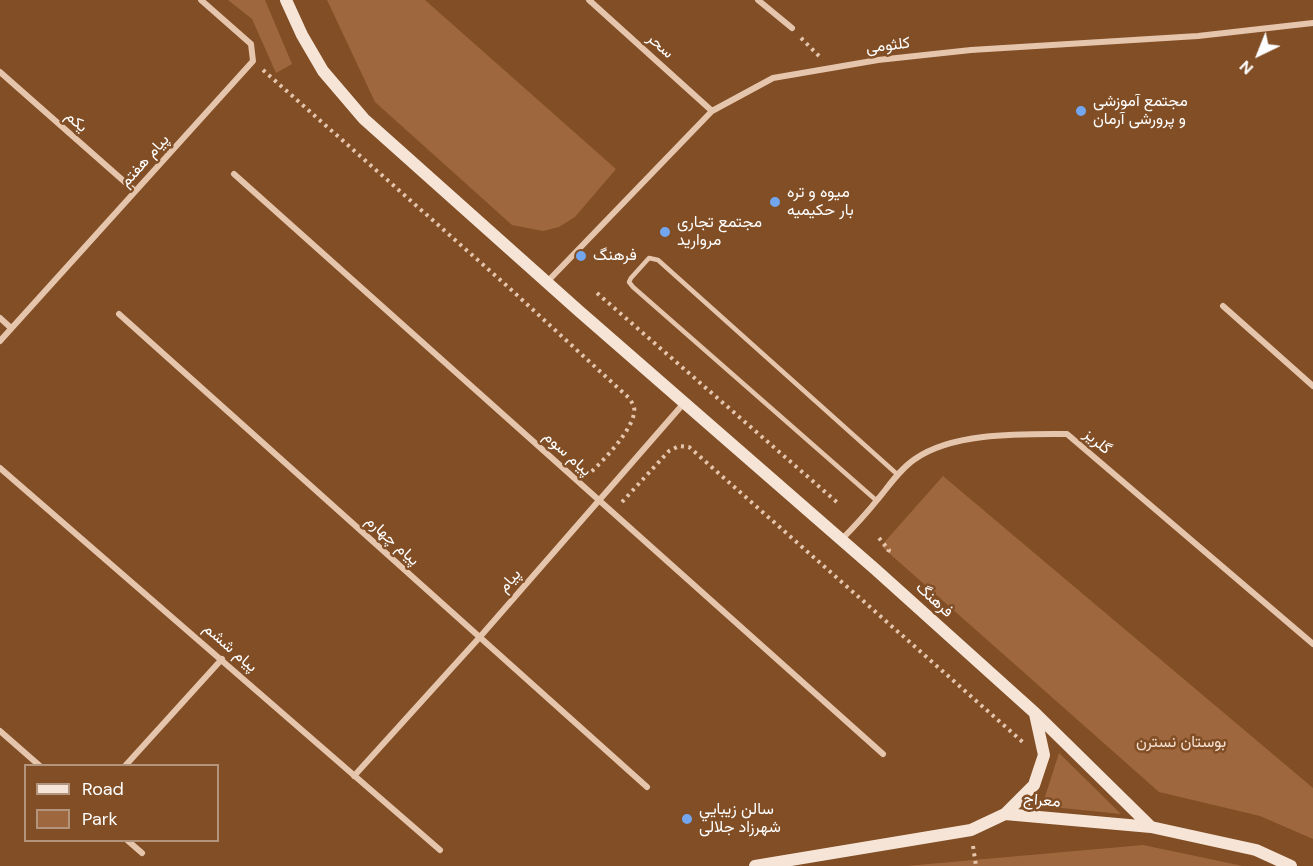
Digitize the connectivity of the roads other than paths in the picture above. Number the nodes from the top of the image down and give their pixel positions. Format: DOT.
graph roads {
  1 [pos="201,0"];
  2 [pos="286,0"];
  3 [pos="589,0"];
  4 [pos="758,0"];
  5 [pos="1313,23"];
  6 [pos="792,28"];
  7 [pos="0,72"];
  8 [pos="712,111"];
  9 [pos="234,174"];
  10 [pos="135,191"];
  11 [pos="546,282"];
  12 [pos="1223,306"];
  13 [pos="119,314"];
  14 [pos="0,318"];
  15 [pos="12,328"];
  16 [pos="0,341"];
  17 [pos="1313,386"];
  18 [pos="684,403"];
  19 [pos="0,468"];
  20 [pos="898,475"];
  21 [pos="598,500"];
  22 [pos="877,501"];
  23 [pos="841,540"];
  24 [pos="479,638"];
  25 [pos="1313,644"];
  26 [pos="222,659"];
  27 [pos="1035,713"];
  28 [pos="0,731"];
  29 [pos="883,754"];
  30 [pos="39,764"];
  31 [pos="126,764"];
  32 [pos="354,776"];
  33 [pos="647,787"];
  34 [pos="1005,814"];
  35 [pos="1151,827"];
  36 [pos="129,842"];
  37 [pos="440,850"];
  38 [pos="142,853"];
  39 [pos="755,866"];
  40 [pos="1291,866"];
  1 -- 10 [label="street, پیام هفتم"];
  2 -- 11 [label="main road, فرهنگ"];
  3 -- 8 [label="street, سحر"];
  4 -- 6 [label="street"];
  5 -- 8 [label="street, کلثومی"];
  7 -- 10 [label="street, یکم"];
  8 -- 11 [label="street, کلثومی"];
  9 -- 21 [label="street, پیام سوم"];
  10 -- 15 [label="street, پیام هفتم"];
  11 -- 18 [label="main road, فرهنگ"];
  12 -- 17 [label="street"];
  13 -- 24 [label="street, پیام چهارم"];
  14 -- 15 [label="street"];
  15 -- 16 [label="street, پیام هفتم"];
  18 -- 21 [label="street, پیام"];
  18 -- 23 [label="main road, فرهنگ"];
  19 -- 26 [label="street, پیام ششم"];
  20 -- 22 [label="street, گلریز"];
  20 -- 22 [label="lane"];
  20 -- 25 [label="street, گلریز"];
  21 -- 24 [label="street, پیام"];
  21 -- 29 [label="street, پیام سوم"];
  22 -- 23 [label="street, گلریز"];
  23 -- 27 [label="main road, فرهنگ"];
  24 -- 32 [label="street, پیام"];
  24 -- 33 [label="street, پیام چهارم"];
  26 -- 31 [label="street"];
  26 -- 32 [label="street, پیام ششم"];
  27 -- 34 [label="main road"];
  27 -- 35 [label="main road, فرهنگ"];
  28 -- 30 [label="street"];
  32 -- 37 [label="street, پیام ششم"];
  34 -- 35 [label="main road, معراج"];
  34 -- 39 [label="main road, معراج"];
  35 -- 40 [label="main road, معراج"];
  36 -- 38 [label="street"];
}
